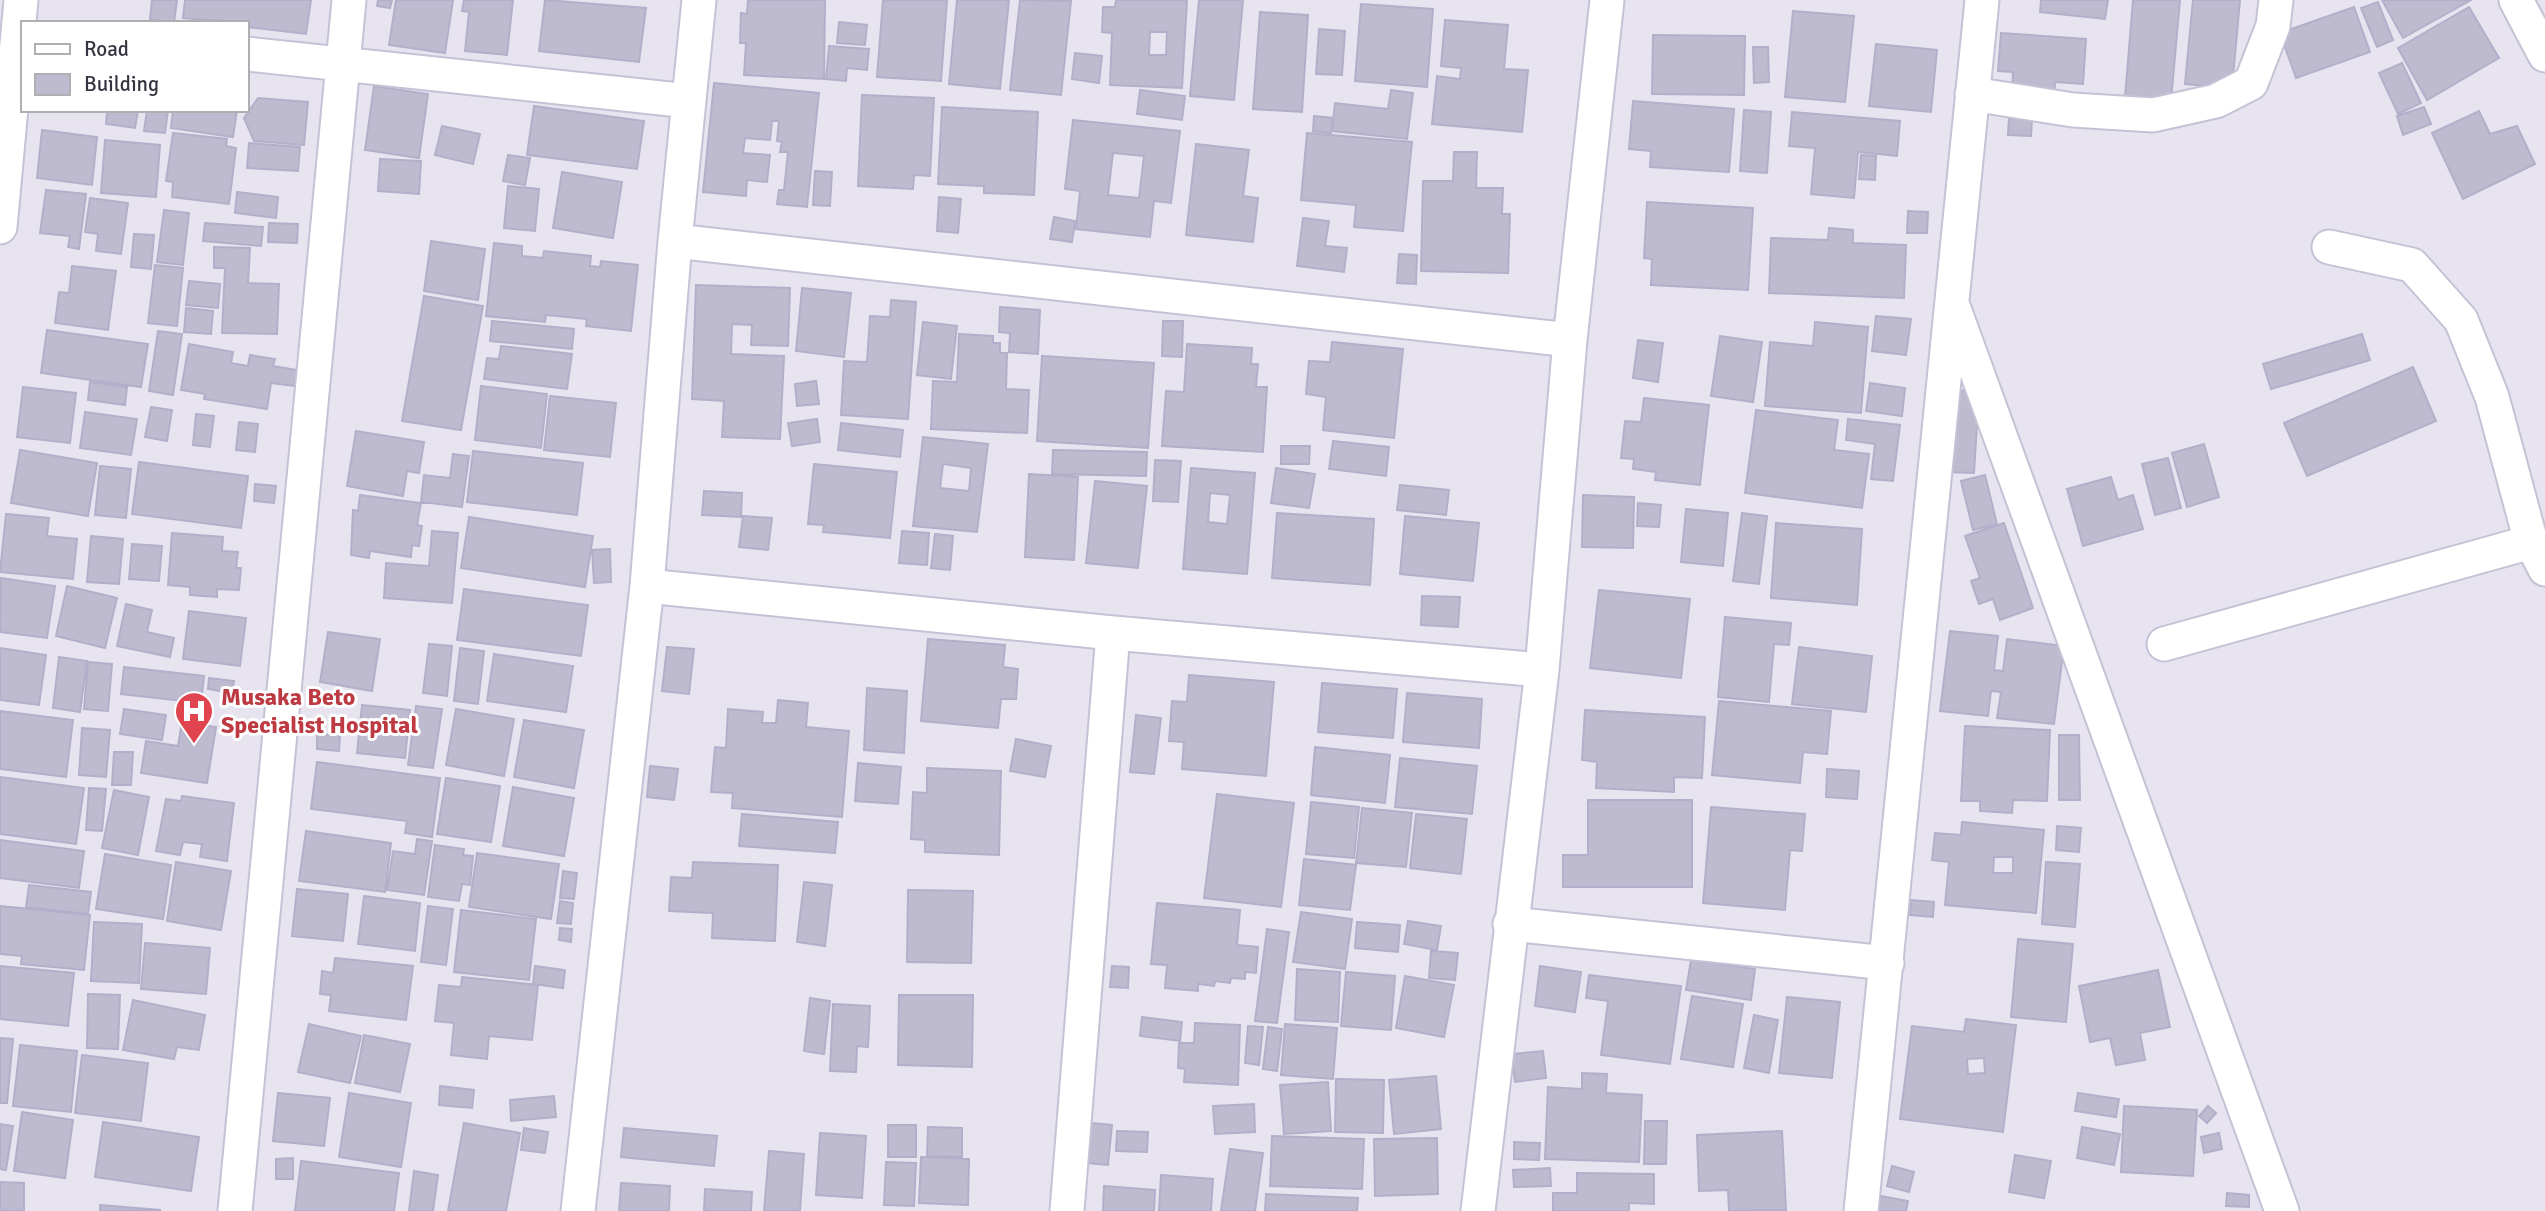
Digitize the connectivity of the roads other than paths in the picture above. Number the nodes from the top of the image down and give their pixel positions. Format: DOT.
graph roads {
  1 [pos="349,0"];
  2 [pos="699,0"];
  3 [pos="1607,0"];
  4 [pos="1982,0"];
  5 [pos="2276,0"];
  6 [pos="2516,0"];
  7 [pos="20,21"];
  8 [pos="248,54"];
  9 [pos="2545,55"];
  10 [pos="342,64"];
  11 [pos="1972,94"];
  12 [pos="689,102"];
  13 [pos="0,227"];
  14 [pos="675,242"];
  15 [pos="2329,247"];
  16 [pos="1951,300"];
  17 [pos="1570,340"];
  18 [pos="2538,556"];
  19 [pos="648,586"];
  20 [pos="1113,633"];
  21 [pos="2164,644"];
  22 [pos="1542,670"];
  23 [pos="1510,924"];
  24 [pos="1887,963"];
  25 [pos="235,1211"];
  26 [pos="578,1211"];
  27 [pos="1067,1211"];
  28 [pos="1478,1211"];
  29 [pos="1861,1211"];
  30 [pos="2282,1211"];
  1 -- 10 [label="street"];
  2 -- 12 [label="street"];
  3 -- 17 [label="street"];
  4 -- 11 [label="street"];
  5 -- 11 [label="street"];
  6 -- 9 [label="street"];
  7 -- 13 [label="street"];
  8 -- 10 [label="street"];
  10 -- 12 [label="street"];
  10 -- 25 [label="street"];
  11 -- 16 [label="street"];
  12 -- 14 [label="street"];
  14 -- 17 [label="street"];
  14 -- 19 [label="street"];
  15 -- 18 [label="street"];
  16 -- 24 [label="street"];
  16 -- 30 [label="street"];
  17 -- 22 [label="street"];
  18 -- 21 [label="street"];
  19 -- 20 [label="street"];
  19 -- 26 [label="street"];
  20 -- 22 [label="street"];
  20 -- 27 [label="street"];
  22 -- 23 [label="street"];
  23 -- 24 [label="street"];
  23 -- 28 [label="street"];
  24 -- 29 [label="street"];
}
